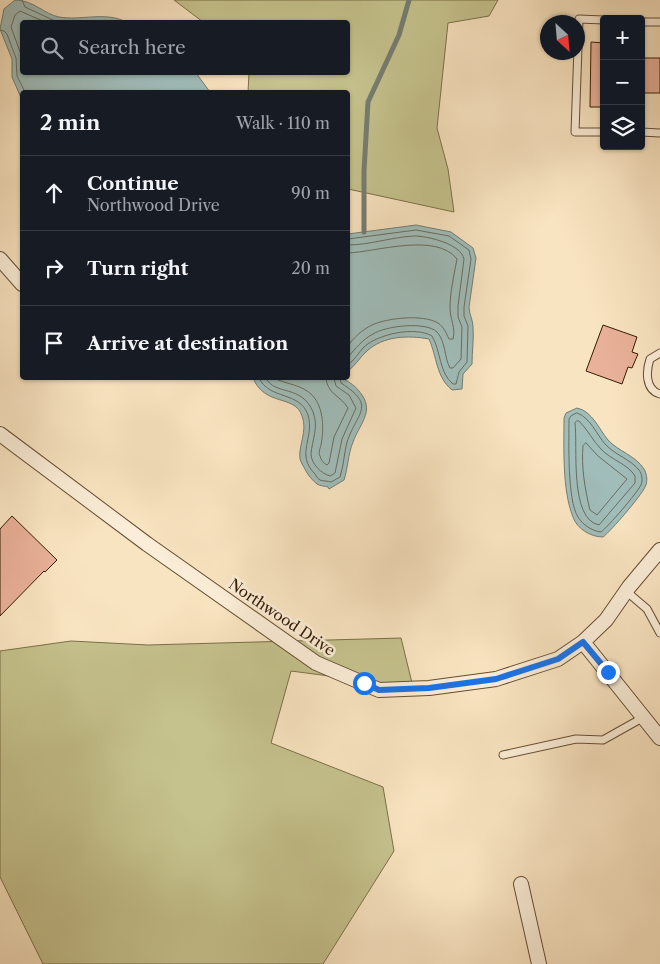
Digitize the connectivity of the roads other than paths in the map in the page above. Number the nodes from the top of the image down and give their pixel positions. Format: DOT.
graph roads {
  1 [pos="600,20"];
  2 [pos="645,22"];
  3 [pos="660,22"];
  4 [pos="600,132"];
  5 [pos="645,132"];
  6 [pos="660,133"];
  7 [pos="0,259"];
  8 [pos="20,282"];
  9 [pos="660,352"];
  10 [pos="660,394"];
  11 [pos="0,434"];
  12 [pos="660,550"];
  13 [pos="626,591"];
  14 [pos="660,633"];
  15 [pos="583,642"];
  16 [pos="644,717"];
  17 [pos="660,738"];
  18 [pos="503,754"];
  19 [pos="522,884"];
  20 [pos="539,964"];
  1 -- 4 [label="lane"];
  2 -- 3 [label="lane"];
  5 -- 6 [label="lane"];
  7 -- 8 [label="street"];
  9 -- 10 [label="lane"];
  11 -- 15 [label="street, Northwood Drive"];
  12 -- 13 [label="street, Northwood Drive"];
  13 -- 14 [label="lane"];
  13 -- 15 [label="street, Northwood Drive"];
  15 -- 16 [label="street"];
  16 -- 17 [label="street"];
  16 -- 18 [label="lane"];
  19 -- 20 [label="street"];
}
